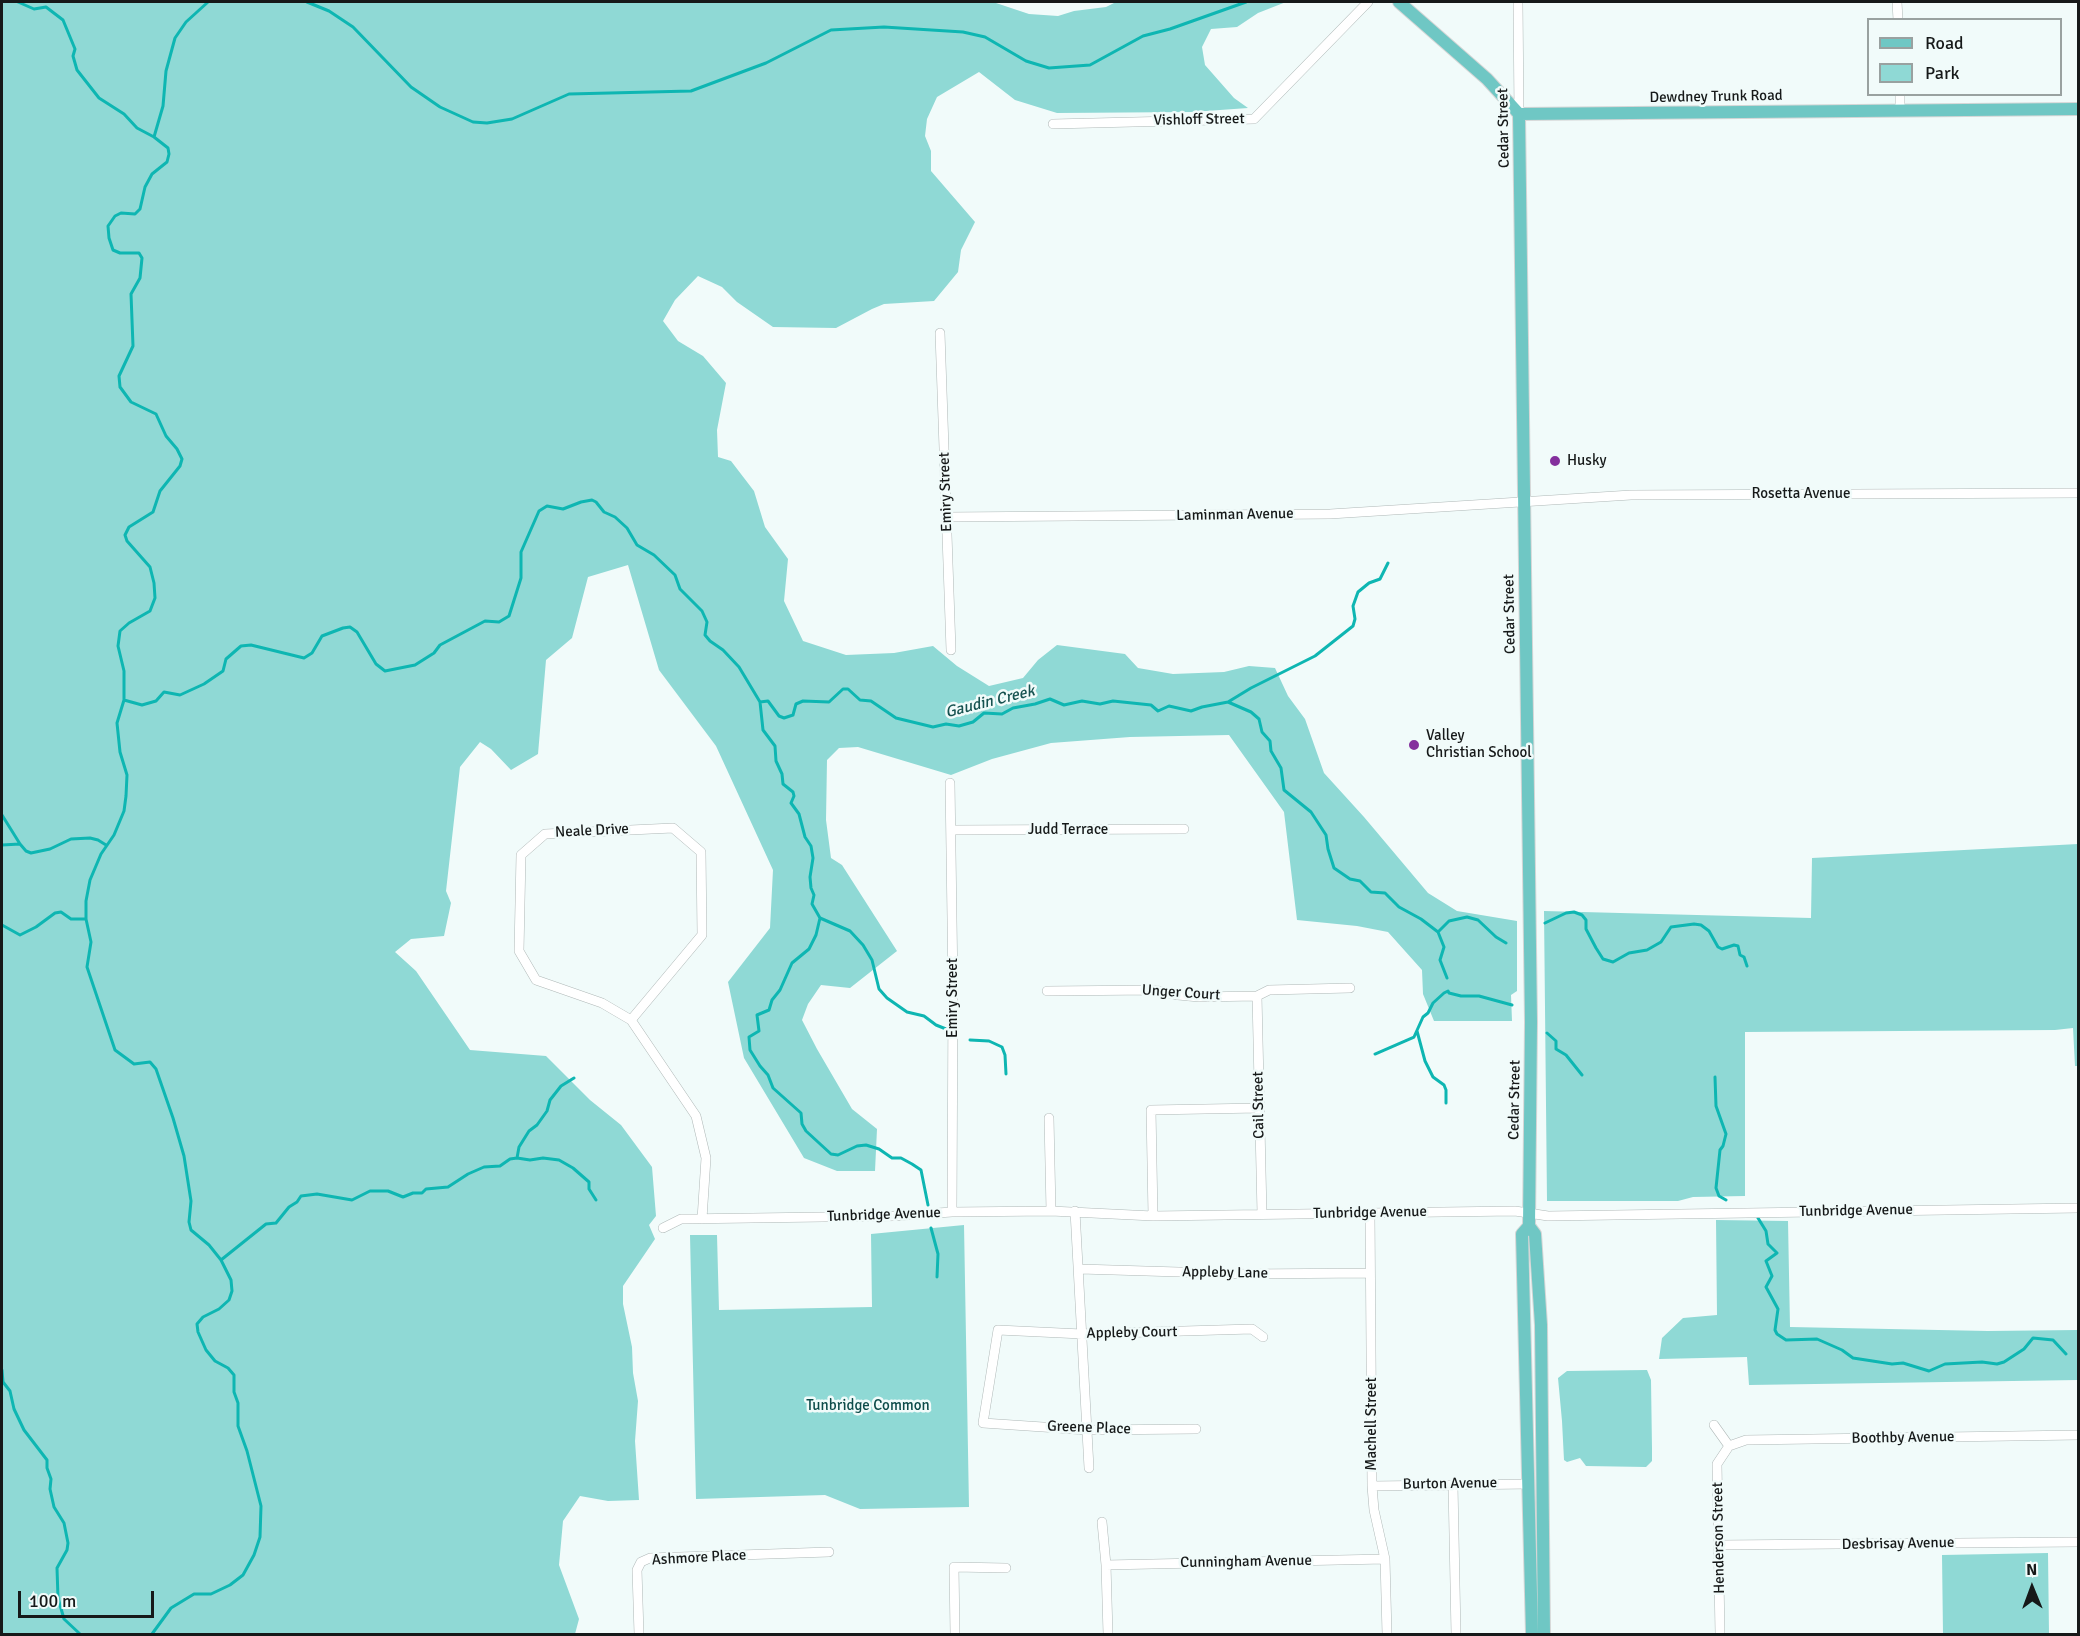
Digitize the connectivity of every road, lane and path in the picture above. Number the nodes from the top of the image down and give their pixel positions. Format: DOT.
graph roads {
  1 [pos="1368,2"];
  2 [pos="1399,2"];
  3 [pos="1518,2"];
  4 [pos="1897,2"];
  5 [pos="1898,18"];
  6 [pos="1900,96"];
  7 [pos="2079,109"];
  8 [pos="1900,111"];
  9 [pos="1519,114"];
  10 [pos="1053,124"];
  11 [pos="940,333"];
  12 [pos="2079,493"];
  13 [pos="1524,502"];
  14 [pos="946,517"];
  15 [pos="951,650"];
  16 [pos="950,783"];
  17 [pos="1184,829"];
  18 [pos="952,830"];
  19 [pos="1350,988"];
  20 [pos="1047,991"];
  21 [pos="1257,996"];
  22 [pos="631,1020"];
  23 [pos="1259,1108"];
  24 [pos="1049,1118"];
  25 [pos="2079,1208"];
  26 [pos="1051,1211"];
  27 [pos="1075,1211"];
  28 [pos="952,1212"];
  29 [pos="1370,1213"];
  30 [pos="1262,1214"];
  31 [pos="1153,1216"];
  32 [pos="702,1219"];
  33 [pos="1529,1220"];
  34 [pos="663,1227"];
  35 [pos="1080,1269"];
  36 [pos="1370,1273"];
  37 [pos="1082,1334"];
  38 [pos="1263,1337"];
  39 [pos="983,1423"];
  40 [pos="1714,1425"];
  41 [pos="1196,1429"];
  42 [pos="1088,1430"];
  43 [pos="2079,1435"];
  44 [pos="1729,1446"];
  45 [pos="1089,1468"];
  46 [pos="1529,1484"];
  47 [pos="1453,1485"];
  48 [pos="1372,1486"];
  49 [pos="1102,1522"];
  50 [pos="2079,1542"];
  51 [pos="1718,1545"];
  52 [pos="829,1552"];
  53 [pos="1385,1559"];
  54 [pos="1106,1566"];
  55 [pos="1006,1568"];
  56 [pos="639,1635"];
  57 [pos="955,1635"];
  58 [pos="1108,1635"];
  59 [pos="1387,1635"];
  60 [pos="1456,1635"];
  61 [pos="1532,1635"];
  62 [pos="1544,1635"];
  63 [pos="1720,1635"];
  1 -- 10 [label="street, Vishloff Street"];
  2 -- 9 [label="main road"];
  3 -- 9 [label="street, Cedar Street"];
  4 -- 5 [label="street"];
  6 -- 8 [label="street"];
  7 -- 8 [label="main road, Dewdney Trunk Road"];
  8 -- 9 [label="main road, Dewdney Trunk Road"];
  9 -- 13 [label="main road, Cedar Street"];
  11 -- 14 [label="street, Emiry Street"];
  12 -- 13 [label="street, Rosetta Avenue"];
  13 -- 14 [label="street, Laminman Avenue"];
  13 -- 33 [label="main road, Cedar Street"];
  14 -- 15 [label="street, Emiry Street"];
  16 -- 18 [label="street, Emiry Street"];
  17 -- 18 [label="street, Judd Terrace"];
  18 -- 28 [label="street, Emiry Street"];
  19 -- 21 [label="street, Unger Court"];
  20 -- 21 [label="street, Unger Court"];
  21 -- 23 [label="street, Cail Street"];
  22 -- 22 [label="street, Neale Drive"];
  22 -- 32 [label="street, Neale Drive"];
  23 -- 30 [label="street, Cail Street"];
  23 -- 31 [label="street"];
  24 -- 26 [label="street"];
  25 -- 33 [label="street, Tunbridge Avenue"];
  26 -- 27 [label="street, Tunbridge Avenue"];
  26 -- 28 [label="street, Tunbridge Avenue"];
  27 -- 31 [label="street, Tunbridge Avenue"];
  27 -- 35 [label="street"];
  28 -- 32 [label="street, Tunbridge Avenue"];
  29 -- 30 [label="street, Tunbridge Avenue"];
  29 -- 33 [label="street, Tunbridge Avenue"];
  29 -- 36 [label="street, Machell Street"];
  30 -- 31 [label="street, Tunbridge Avenue"];
  32 -- 34 [label="street, Tunbridge Avenue"];
  33 -- 46 [label="main road, Cedar Street"];
  33 -- 62 [label="main road, Cedar Street"];
  35 -- 36 [label="street, Appleby Lane"];
  35 -- 37 [label="street"];
  36 -- 48 [label="street, Machell Street"];
  37 -- 38 [label="street, Appleby Court"];
  37 -- 39 [label="street, Appleby Court"];
  37 -- 42 [label="street"];
  39 -- 42 [label="street, Greene Place"];
  40 -- 44 [label="street"];
  41 -- 42 [label="street, Greene Place"];
  42 -- 45 [label="street"];
  43 -- 44 [label="street, Boothby Avenue"];
  44 -- 51 [label="street, Henderson Street"];
  46 -- 47 [label="street, Burton Avenue"];
  46 -- 61 [label="main road, Cedar Street"];
  47 -- 48 [label="street, Burton Avenue"];
  47 -- 60 [label="street"];
  48 -- 53 [label="street, Machell Street"];
  49 -- 54 [label="street"];
  50 -- 51 [label="street, Desbrisay Avenue"];
  51 -- 63 [label="street, Henderson Street"];
  52 -- 56 [label="street, Ashmore Place"];
  53 -- 54 [label="street, Cunningham Avenue"];
  53 -- 59 [label="street, Machell Street"];
  54 -- 58 [label="street"];
  55 -- 57 [label="street"];
}
